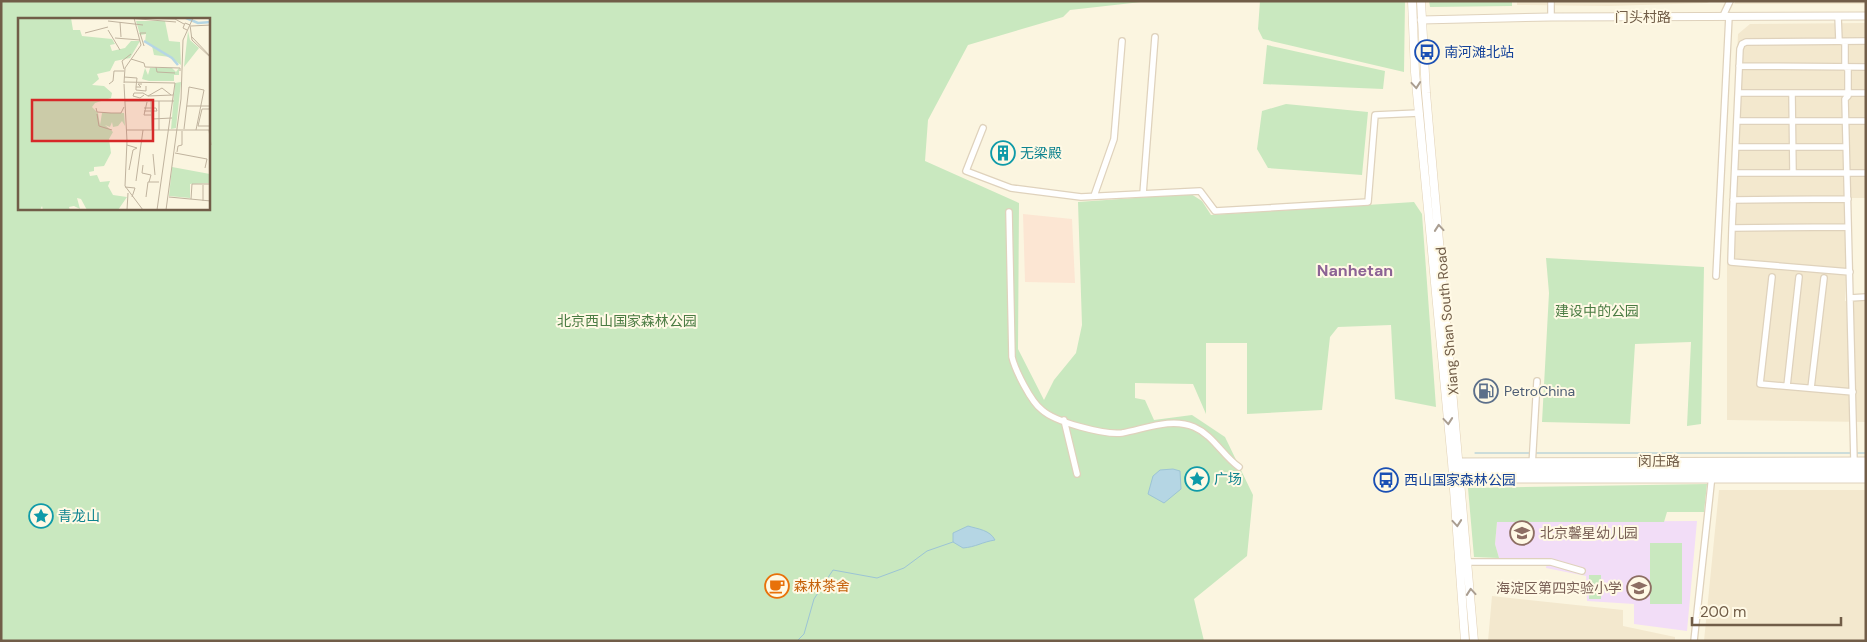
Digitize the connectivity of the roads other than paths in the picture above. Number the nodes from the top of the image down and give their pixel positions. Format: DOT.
graph roads {
  1 [pos="1412,1"];
  2 [pos="1421,1"];
  3 [pos="1551,1"];
  4 [pos="1730,1"];
  5 [pos="1726,16"];
  6 [pos="1838,16"];
  7 [pos="1866,16"];
  8 [pos="1551,17"];
  9 [pos="1421,20"];
  10 [pos="1155,37"];
  11 [pos="1122,41"];
  12 [pos="1839,41"];
  13 [pos="1866,41"];
  14 [pos="1739,66"];
  15 [pos="1845,67"];
  16 [pos="1866,67"];
  17 [pos="1738,93"];
  18 [pos="1792,93"];
  19 [pos="1848,93"];
  20 [pos="1866,93"];
  21 [pos="1419,113"];
  22 [pos="1737,121"];
  23 [pos="1792,121"];
  24 [pos="1846,121"];
  25 [pos="1866,121"];
  26 [pos="983,128"];
  27 [pos="1736,147"];
  28 [pos="1792,147"];
  29 [pos="1846,147"];
  30 [pos="1734,173"];
  31 [pos="1792,173"];
  32 [pos="1847,173"];
  33 [pos="1866,173"];
  34 [pos="1143,194"];
  35 [pos="1094,196"];
  36 [pos="1848,199"];
  37 [pos="1733,200"];
  38 [pos="1009,212"];
  39 [pos="1732,228"];
  40 [pos="1848,228"];
  41 [pos="1850,272"];
  42 [pos="1716,276"];
  43 [pos="1772,277"];
  44 [pos="1798,277"];
  45 [pos="1824,278"];
  46 [pos="1866,297"];
  47 [pos="1850,298"];
  48 [pos="1538,381"];
  49 [pos="1787,386"];
  50 [pos="1811,388"];
  51 [pos="1852,392"];
  52 [pos="1064,420"];
  53 [pos="1854,461"];
  54 [pos="1866,461"];
  55 [pos="1532,465"];
  56 [pos="1239,467"];
  57 [pos="1866,467"];
  58 [pos="1457,471"];
  59 [pos="1866,473"];
  60 [pos="1077,474"];
  61 [pos="1712,476"];
  62 [pos="1866,478"];
  63 [pos="1469,562"];
  64 [pos="1582,571"];
  65 [pos="1465,641"];
  66 [pos="1474,641"];
  67 [pos="1694,641"];
  1 -- 21 [label="main road, Xiang Shan South Road, one-way"];
  2 -- 9 [label="main road, Xiang Shan South Road"];
  3 -- 8 [label="street"];
  4 -- 5 [label="street"];
  5 -- 6 [label="street, 门头村路"];
  5 -- 8 [label="street, 门头村路"];
  5 -- 42 [label="street"];
  6 -- 7 [label="street, 门头村路"];
  6 -- 12 [label="street"];
  8 -- 9 [label="street, 门头村路"];
  58 -- 9 [label="main road, Xiang Shan South Road, one-way"];
  10 -- 34 [label="street"];
  11 -- 35 [label="street"];
  12 -- 13 [label="street"];
  12 -- 14 [label="street"];
  12 -- 15 [label="street"];
  14 -- 15 [label="street"];
  14 -- 17 [label="street"];
  15 -- 16 [label="street"];
  15 -- 19 [label="street"];
  17 -- 18 [label="street"];
  17 -- 22 [label="street"];
  18 -- 19 [label="street"];
  18 -- 23 [label="street"];
  19 -- 20 [label="street"];
  19 -- 24 [label="street"];
  21 -- 34 [label="street"];
  21 -- 58 [label="main road, Xiang Shan South Road, one-way"];
  22 -- 23 [label="street"];
  22 -- 27 [label="street"];
  23 -- 24 [label="street"];
  23 -- 28 [label="street"];
  24 -- 25 [label="street"];
  24 -- 29 [label="street"];
  26 -- 35 [label="street"];
  27 -- 28 [label="street"];
  27 -- 30 [label="street"];
  28 -- 29 [label="street"];
  28 -- 31 [label="street"];
  29 -- 32 [label="street"];
  30 -- 31 [label="street"];
  30 -- 37 [label="street"];
  31 -- 32 [label="street"];
  32 -- 33 [label="street"];
  32 -- 36 [label="street"];
  34 -- 35 [label="street"];
  36 -- 37 [label="street"];
  36 -- 40 [label="street"];
  37 -- 39 [label="street"];
  38 -- 52 [label="street"];
  39 -- 40 [label="street"];
  39 -- 41 [label="street"];
  40 -- 41 [label="street"];
  41 -- 47 [label="street"];
  43 -- 49 [label="street"];
  44 -- 49 [label="street"];
  45 -- 50 [label="street"];
  46 -- 47 [label="street"];
  47 -- 51 [label="street"];
  48 -- 55 [label="street"];
  49 -- 50 [label="street"];
  50 -- 51 [label="street"];
  51 -- 53 [label="street"];
  52 -- 56 [label="street"];
  52 -- 60 [label="street"];
  53 -- 54 [label="street, 闵庄路"];
  53 -- 55 [label="street, 闵庄路"];
  55 -- 57 [label="main road, 闵庄路"];
  55 -- 58 [label="main road, 闵庄路"];
  58 -- 61 [label="main road, 闵庄路"];
  58 -- 63 [label="main road, Xiang Shan South Road"];
  58 -- 65 [label="main road, Xiang Shan South Road, one-way"];
  59 -- 61 [label="main road, 闵庄路"];
  61 -- 62 [label="street, 闵庄路"];
  61 -- 67 [label="street"];
  63 -- 64 [label="street"];
  66 -- 63 [label="main road, Xiang Shan South Road, one-way"];
}
